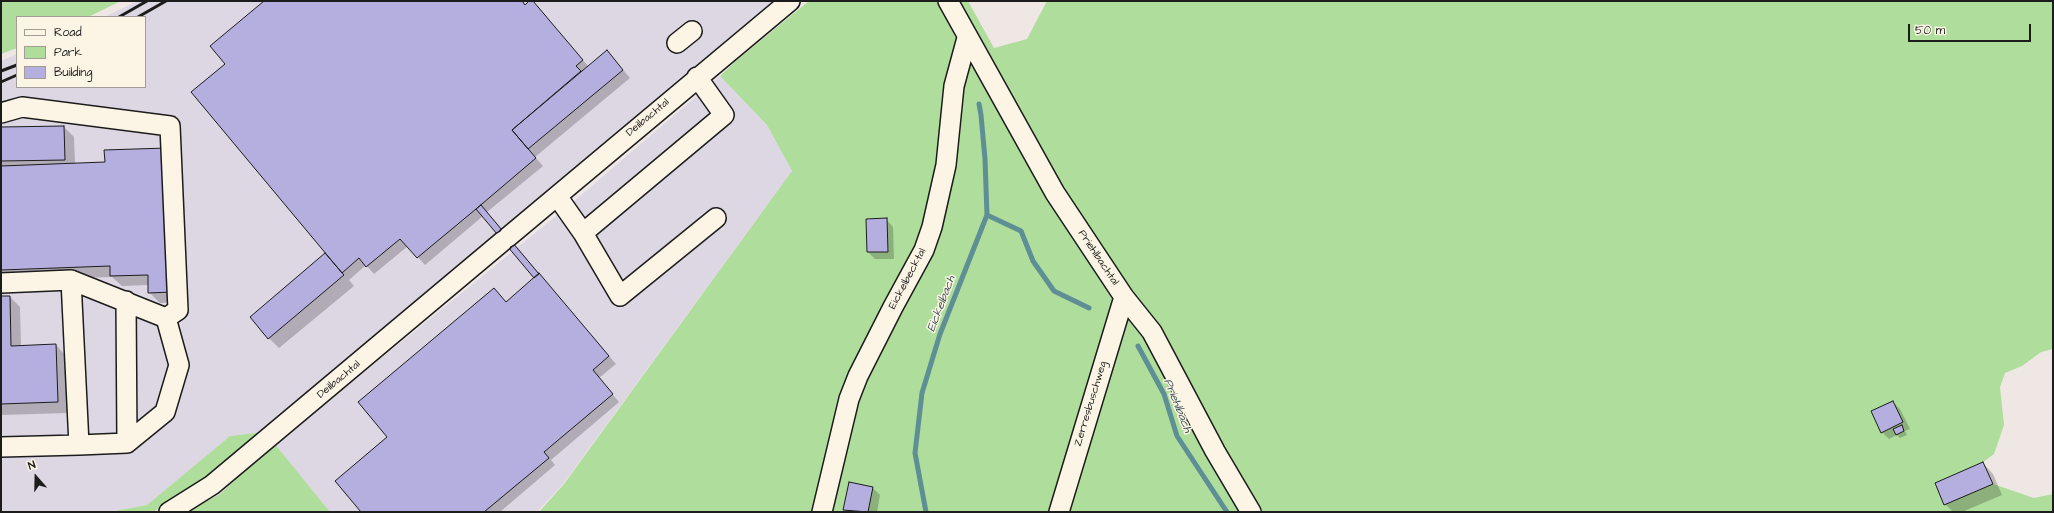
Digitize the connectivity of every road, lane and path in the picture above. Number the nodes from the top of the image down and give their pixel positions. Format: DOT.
graph roads {
  1 [pos="790,1"];
  2 [pos="948,1"];
  3 [pos="692,31"];
  4 [pos="967,38"];
  5 [pos="677,43"];
  6 [pos="697,77"];
  7 [pos="1,113"];
  8 [pos="557,196"];
  9 [pos="716,218"];
  10 [pos="583,233"];
  11 [pos="71,280"];
  12 [pos="1,283"];
  13 [pos="1124,297"];
  14 [pos="126,301"];
  15 [pos="166,318"];
  16 [pos="127,443"];
  17 [pos="79,445"];
  18 [pos="1,447"];
  19 [pos="169,512"];
  20 [pos="822,512"];
  21 [pos="1059,512"];
  22 [pos="1252,512"];
  1 -- 6 [label="street, Deilbachtal"];
  2 -- 4 [label="street, Priehlbachtal"];
  3 -- 5 [label="street"];
  4 -- 13 [label="street, Priehlbachtal"];
  4 -- 20 [label="street, Eickelbecktal"];
  6 -- 8 [label="street, Deilbachtal"];
  6 -- 10 [label="street"];
  7 -- 15 [label="street"];
  8 -- 10 [label="street"];
  8 -- 19 [label="street, Deilbachtal"];
  9 -- 10 [label="street"];
  11 -- 12 [label="street"];
  11 -- 14 [label="street"];
  11 -- 17 [label="street"];
  13 -- 21 [label="street, Zerresbuschweg"];
  13 -- 22 [label="street, Priehlbachtal"];
  14 -- 15 [label="street"];
  14 -- 16 [label="street"];
  15 -- 16 [label="street"];
  16 -- 17 [label="street"];
  17 -- 18 [label="street"];
}
